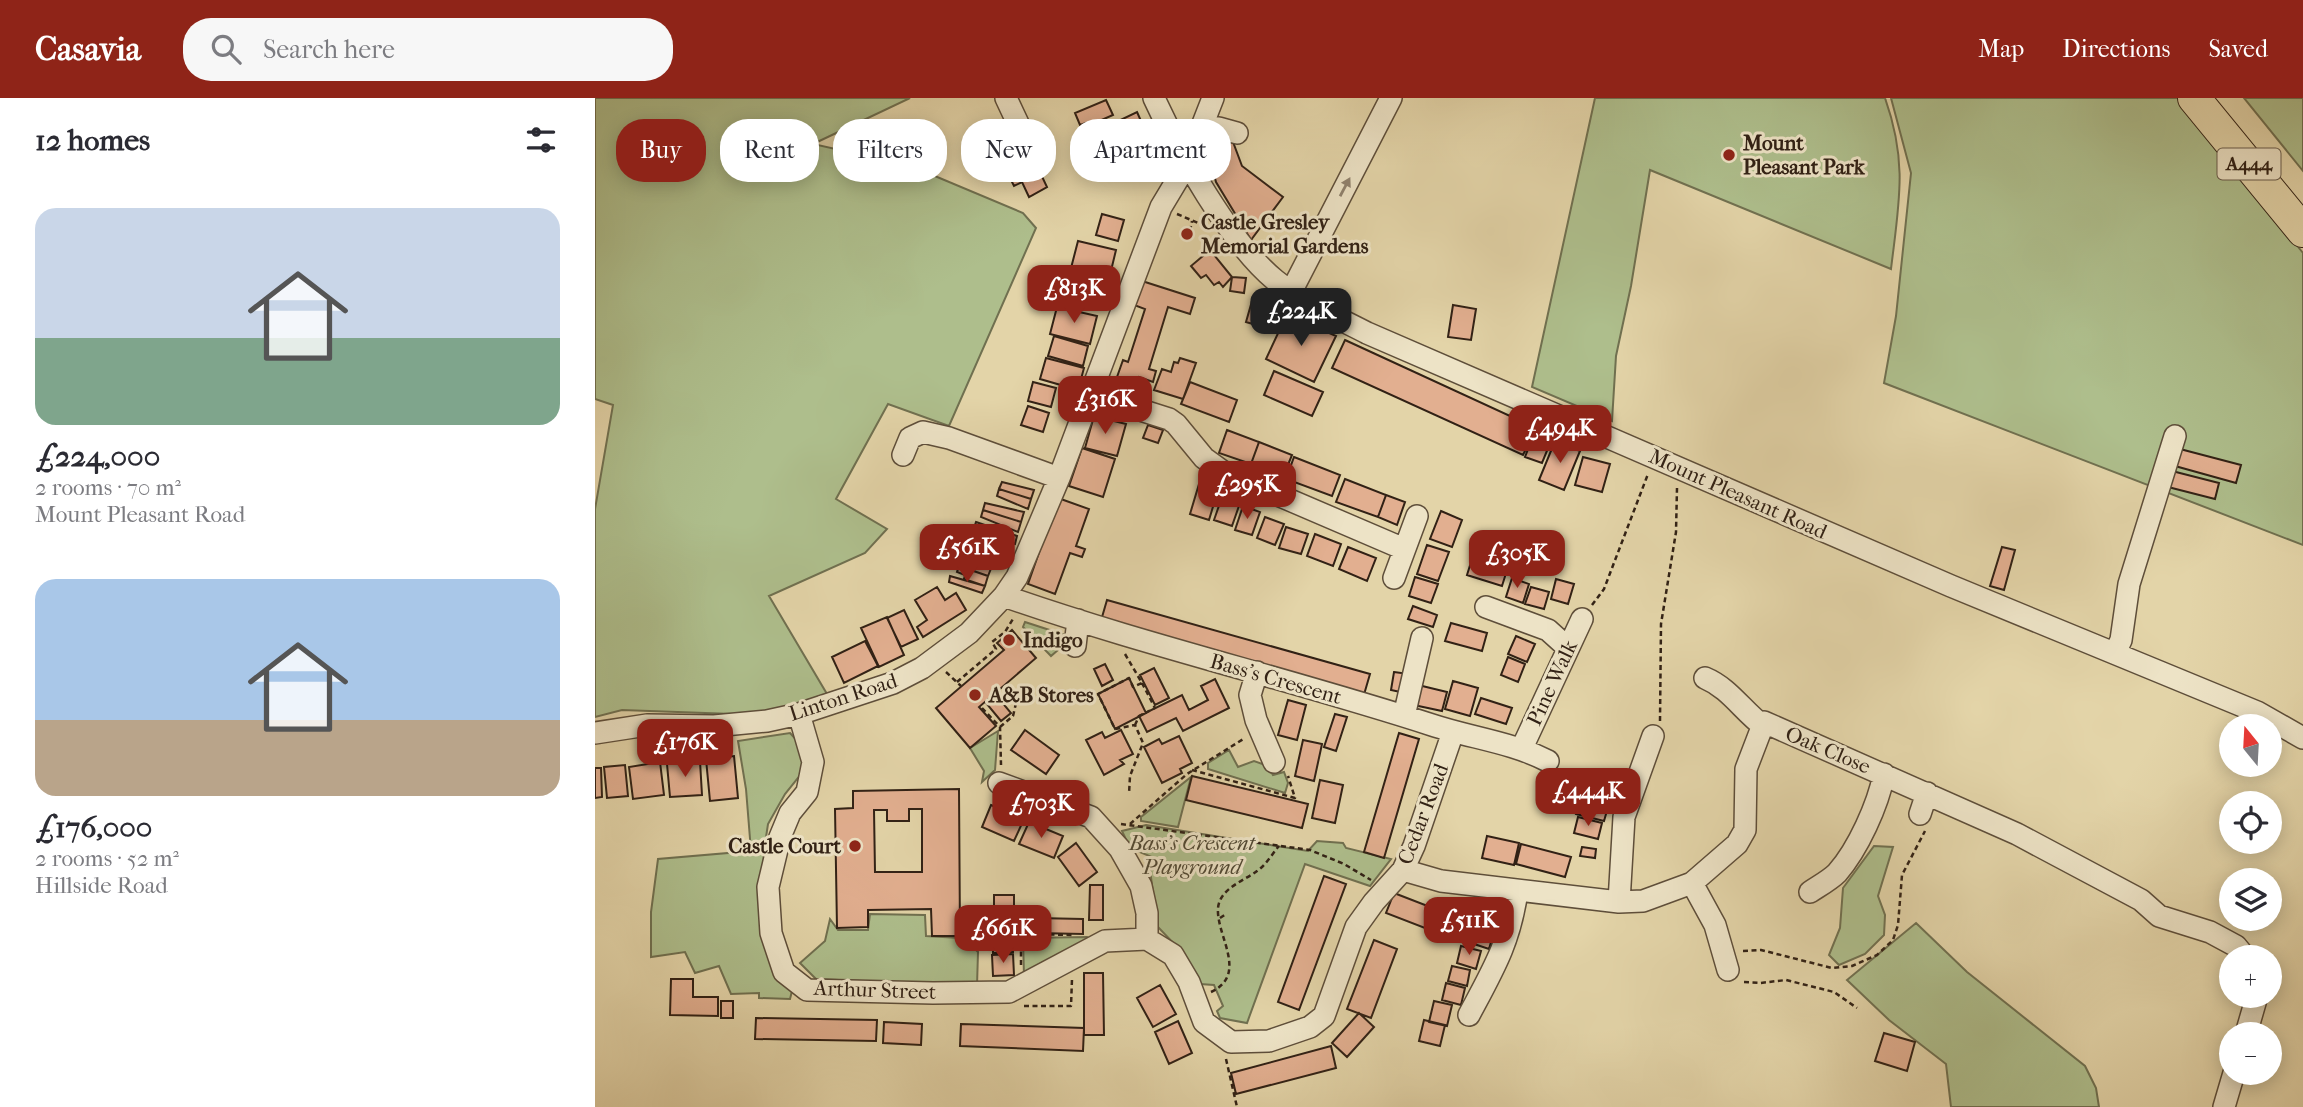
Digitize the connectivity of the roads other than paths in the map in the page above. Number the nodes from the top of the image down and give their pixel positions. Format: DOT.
graph roads {
  1 [pos="1006,98"];
  2 [pos="1154,98"];
  3 [pos="1213,98"];
  4 [pos="1391,98"];
  5 [pos="2194,98"];
  6 [pos="1016,119"];
  7 [pos="1165,119"];
  8 [pos="1203,119"];
  9 [pos="1231,131"];
  10 [pos="1237,133"];
  11 [pos="1176,182"];
  12 [pos="1201,182"];
  13 [pos="2303,231"];
  14 [pos="1291,292"];
  15 [pos="1093,390"];
  16 [pos="2175,436"];
  17 [pos="903,455"];
  18 [pos="1059,478"];
  19 [pos="1417,516"];
  20 [pos="1404,549"];
  21 [pos="1394,578"];
  22 [pos="1004,596"];
  23 [pos="1486,607"];
  24 [pos="1582,619"];
  25 [pos="1078,620"];
  26 [pos="1422,638"];
  27 [pos="1075,646"];
  28 [pos="1568,648"];
  29 [pos="2115,653"];
  30 [pos="1257,672"];
  31 [pos="1705,678"];
  32 [pos="799,714"];
  33 [pos="1404,716"];
  34 [pos="1763,726"];
  35 [pos="1453,732"];
  36 [pos="595,733"];
  37 [pos="1653,736"];
  38 [pos="2303,738"];
  39 [pos="1522,748"];
  40 [pos="1548,761"];
  41 [pos="1274,762"];
  42 [pos="1884,774"];
  43 [pos="999,783"];
  44 [pos="1927,793"];
  45 [pos="1920,814"];
  46 [pos="1403,870"];
  47 [pos="1692,883"];
  48 [pos="1517,891"];
  49 [pos="1810,892"];
  50 [pos="1619,902"];
  51 [pos="1147,939"];
  52 [pos="2233,945"];
  53 [pos="1725,962"];
  54 [pos="1469,1015"];
  55 [pos="2230,1085"];
  56 [pos="2224,1107"];
  1 -- 6 [label="street"];
  2 -- 7 [label="street, Mount Pleasant Road"];
  3 -- 8 [label="street, Linton Road"];
  14 -- 4 [label="street, one-way"];
  5 -- 13 [label="highway, A444"];
  9 -- 10 [label="street"];
  11 -- 15 [label="street, Linton Road"];
  12 -- 14 [label="street, Mount Pleasant Road"];
  14 -- 29 [label="street, Mount Pleasant Road"];
  15 -- 18 [label="street, Linton Road"];
  15 -- 20 [label="street"];
  16 -- 29 [label="street"];
  17 -- 18 [label="street"];
  18 -- 22 [label="street, Linton Road"];
  19 -- 20 [label="street"];
  20 -- 21 [label="street"];
  22 -- 25 [label="street, Bass's Crescent"];
  22 -- 32 [label="street, Linton Road"];
  23 -- 28 [label="street"];
  24 -- 28 [label="street, Pine Walk"];
  25 -- 27 [label="street"];
  25 -- 30 [label="street, Bass's Crescent"];
  26 -- 33 [label="street"];
  28 -- 39 [label="street, Pine Walk"];
  29 -- 38 [label="street, Mount Pleasant Road"];
  30 -- 33 [label="street, Bass's Crescent"];
  30 -- 41 [label="street"];
  31 -- 34 [label="street"];
  32 -- 36 [label="street, Linton Road"];
  32 -- 51 [label="street, Arthur Street"];
  33 -- 35 [label="street, Bass's Crescent"];
  34 -- 42 [label="street, Oak Close"];
  34 -- 47 [label="street, Oak Close"];
  35 -- 39 [label="street, Bass's Crescent"];
  35 -- 46 [label="street, Cedar Road"];
  37 -- 50 [label="street"];
  39 -- 40 [label="street, Bass's Crescent"];
  42 -- 44 [label="street, Oak Close"];
  42 -- 49 [label="street"];
  43 -- 51 [label="street"];
  44 -- 45 [label="street"];
  44 -- 52 [label="street, Oak Close"];
  46 -- 48 [label="street, Oak Close"];
  46 -- 51 [label="street, Cedar Road"];
  47 -- 50 [label="street, Oak Close"];
  47 -- 53 [label="street"];
  48 -- 50 [label="street, Oak Close"];
  48 -- 54 [label="street"];
  55 -- 56 [label="street"];
}
